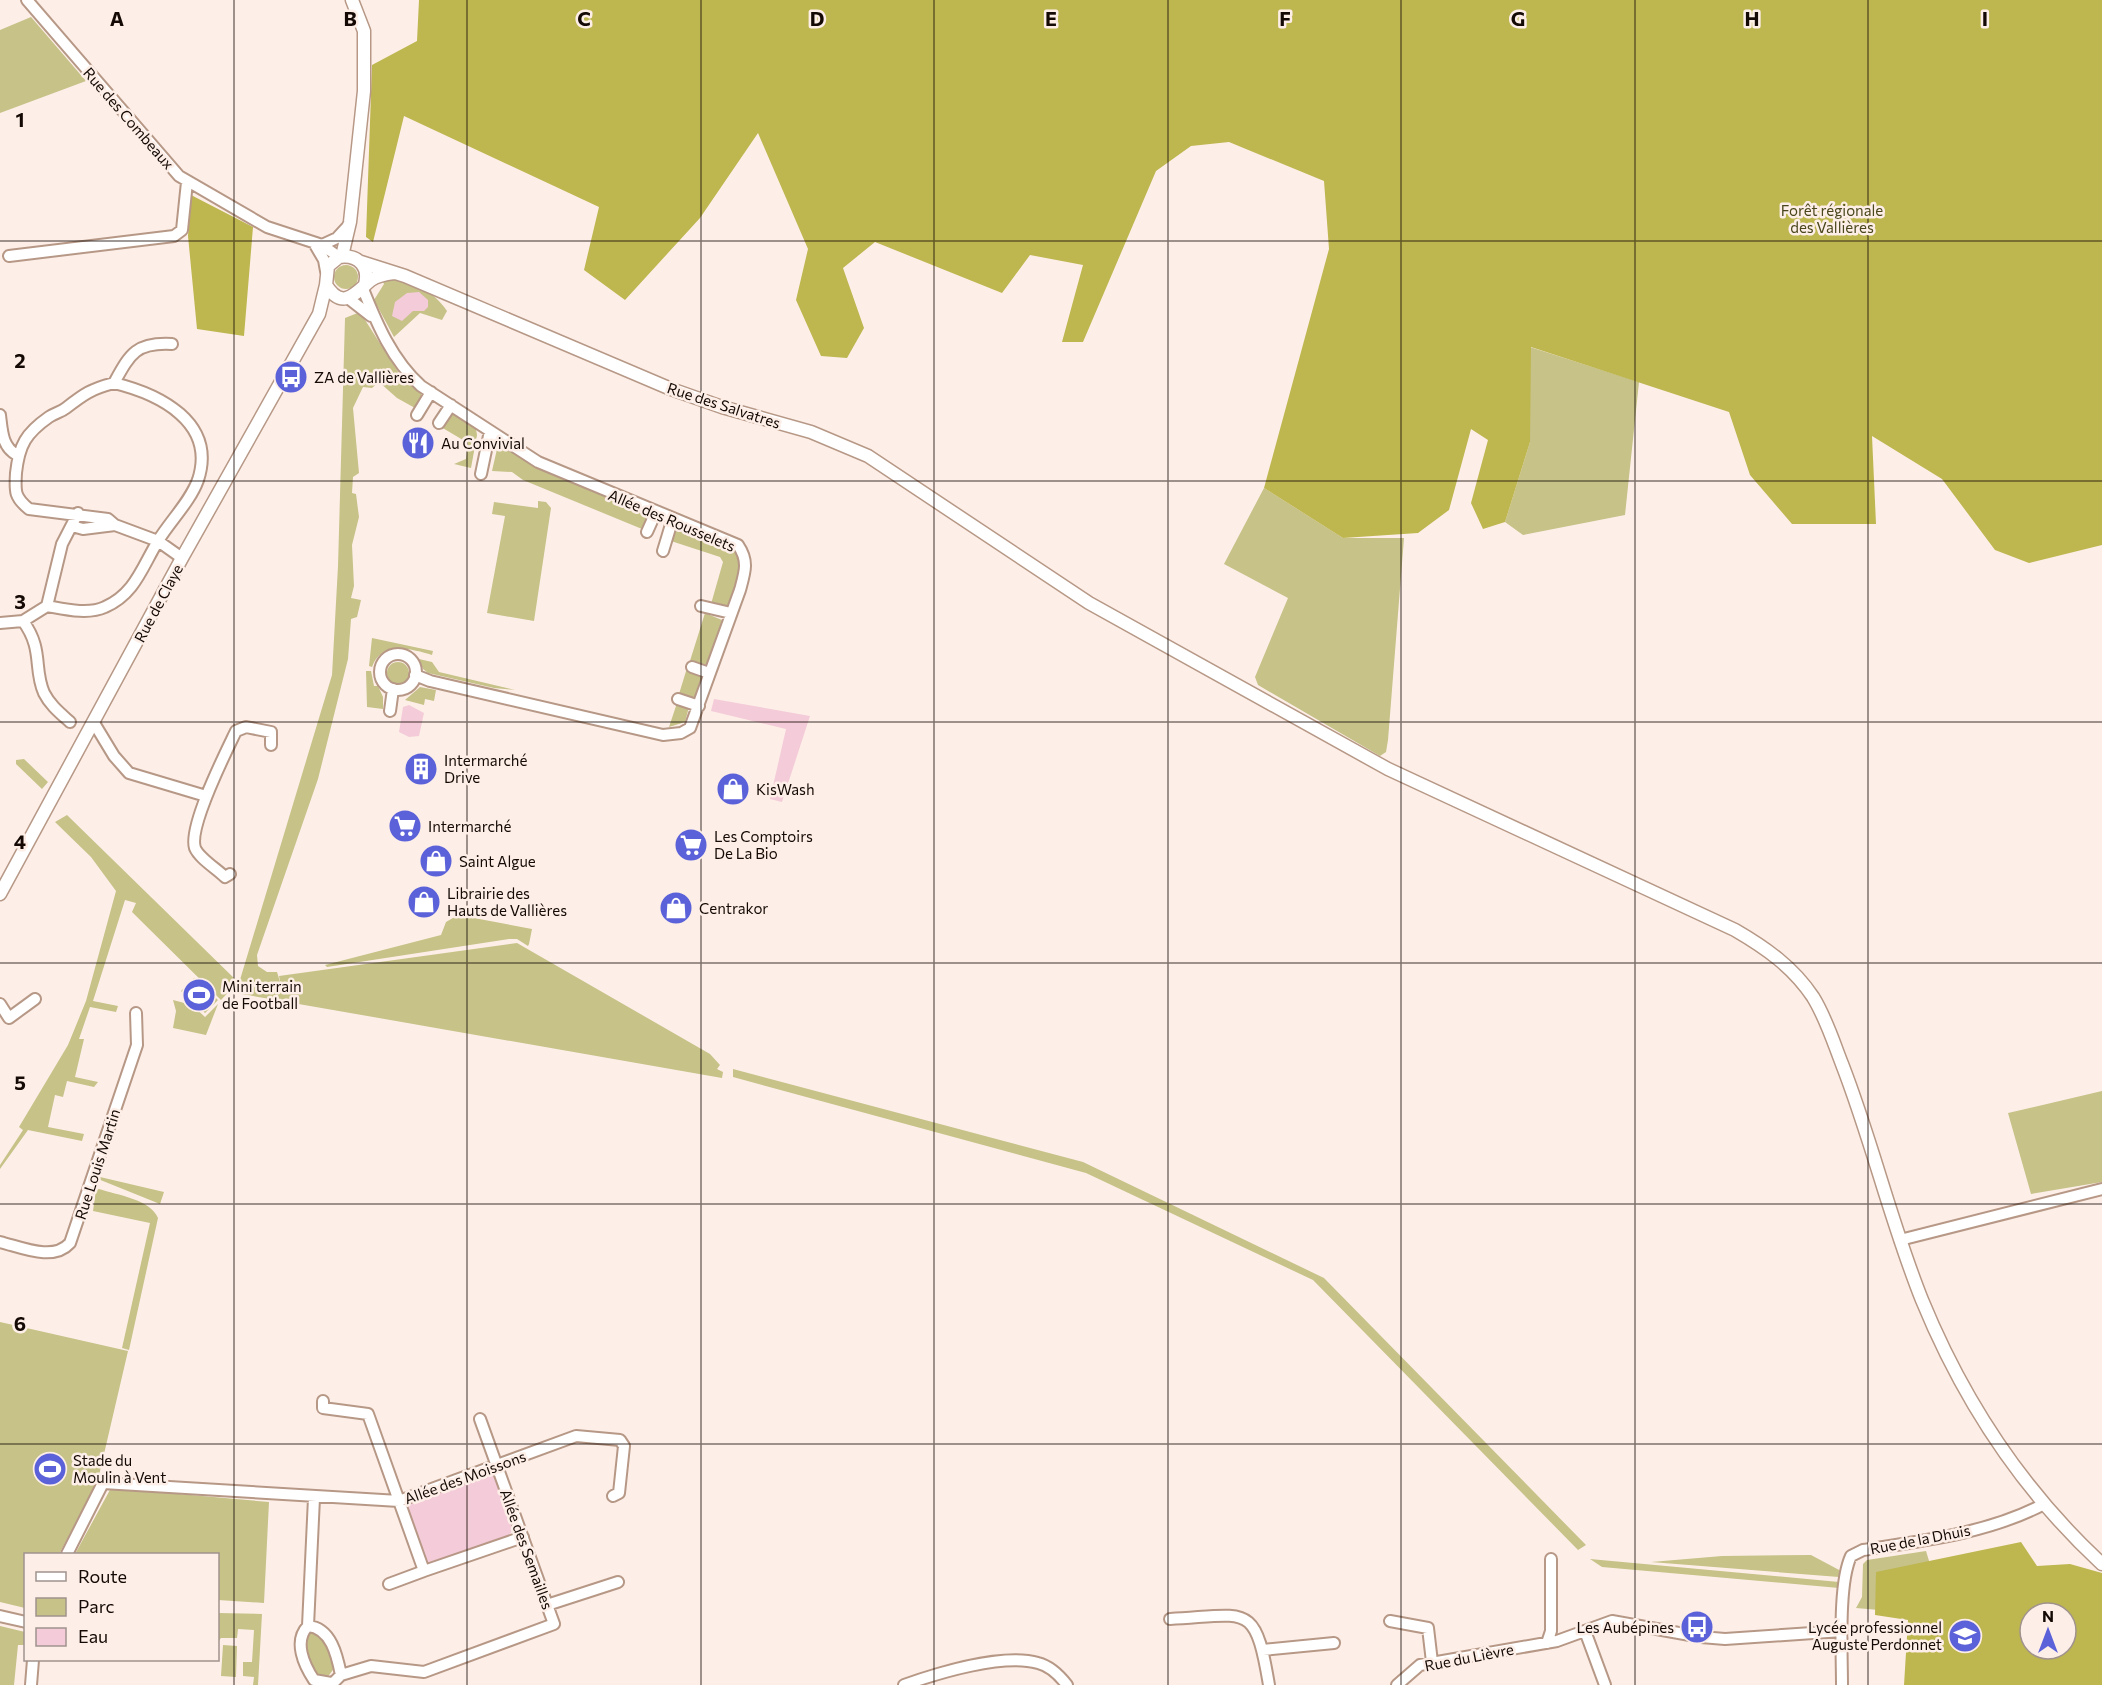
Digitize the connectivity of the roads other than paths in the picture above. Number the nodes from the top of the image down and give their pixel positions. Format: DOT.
graph roads {
  1 [pos="27,0"];
  2 [pos="352,0"];
  3 [pos="187,182"];
  4 [pos="349,224"];
  5 [pos="318,244"];
  6 [pos="9,256"];
  7 [pos="349,258"];
  8 [pos="326,271"];
  9 [pos="395,273"];
  10 [pos="326,285"];
  11 [pos="364,288"];
  12 [pos="345,297"];
  13 [pos="319,314"];
  14 [pos="373,318"];
  15 [pos="172,344"];
  16 [pos="114,383"];
  17 [pos="431,393"];
  18 [pos="451,405"];
  19 [pos="0,415"];
  20 [pos="417,415"];
  21 [pos="439,423"];
  22 [pos="490,431"];
  23 [pos="17,455"];
  24 [pos="481,474"];
  25 [pos="656,512"];
  26 [pos="78,513"];
  27 [pos="673,518"];
  28 [pos="115,525"];
  29 [pos="72,526"];
  30 [pos="647,532"];
  31 [pos="158,541"];
  32 [pos="663,551"];
  33 [pos="182,558"];
  34 [pos="47,606"];
  35 [pos="700,606"];
  36 [pos="731,613"];
  37 [pos="23,621"];
  38 [pos="0,623"];
  39 [pos="692,667"];
  40 [pos="710,673"];
  41 [pos="416,675"];
  42 [pos="393,689"];
  43 [pos="678,699"];
  44 [pos="699,706"];
  45 [pos="390,711"];
  46 [pos="70,722"];
  47 [pos="94,723"];
  48 [pos="271,745"];
  49 [pos="206,796"];
  50 [pos="230,874"];
  51 [pos="0,894"];
  52 [pos="35,999"];
  53 [pos="0,1004"];
  54 [pos="136,1013"];
  55 [pos="2102,1190"];
  56 [pos="1900,1240"];
  57 [pos="0,1242"];
  58 [pos="323,1401"];
  59 [pos="480,1419"];
  60 [pos="497,1466"];
  61 [pos="613,1496"];
  62 [pos="314,1498"];
  63 [pos="399,1501"];
  64 [pos="2044,1504"];
  65 [pos="523,1537"];
  66 [pos="68,1553"];
  67 [pos="1551,1559"];
  68 [pos="2102,1564"];
  69 [pos="424,1571"];
  70 [pos="618,1582"];
  71 [pos="388,1584"];
  72 [pos="547,1605"];
  73 [pos="0,1616"];
  74 [pos="1170,1619"];
  75 [pos="1390,1620"];
  76 [pos="24,1622"];
  77 [pos="308,1626"];
  78 [pos="1585,1631"];
  79 [pos="1842,1631"];
  80 [pos="1334,1643"];
  81 [pos="1547,1643"];
  82 [pos="1263,1650"];
  83 [pos="33,1661"];
  84 [pos="1432,1662"];
  85 [pos="341,1675"];
  86 [pos="331,1684"];
  87 [pos="31,1685"];
  88 [pos="904,1685"];
  89 [pos="1068,1685"];
  90 [pos="1269,1685"];
  91 [pos="1397,1685"];
  92 [pos="1605,1685"];
  93 [pos="1842,1685"];
  1 -- 3 [label="street, Rue des Combeaux"];
  2 -- 4 [label="street"];
  3 -- 5 [label="street, Rue des Combeaux"];
  3 -- 6 [label="street"];
  4 -- 5 [label="street"];
  4 -- 7 [label="street"];
  5 -- 7 [label="street, Rue des Combeaux"];
  5 -- 8 [label="street"];
  7 -- 8 [label="street"];
  7 -- 9 [label="street, Rue des Salvatres"];
  7 -- 11 [label="street"];
  8 -- 10 [label="street"];
  9 -- 11 [label="street"];
  9 -- 56 [label="street, Rue des Salvatres"];
  10 -- 12 [label="street"];
  10 -- 13 [label="street, Rue de Claye"];
  11 -- 12 [label="street"];
  11 -- 14 [label="street, Allée des Rousselets"];
  12 -- 13 [label="street, Rue de Claye"];
  12 -- 14 [label="street, Allée des Rousselets"];
  13 -- 33 [label="street, Rue de Claye"];
  14 -- 17 [label="street, Allée des Rousselets"];
  15 -- 16 [label="street"];
  16 -- 23 [label="street"];
  16 -- 31 [label="street"];
  17 -- 18 [label="street, Allée des Rousselets"];
  17 -- 20 [label="street"];
  18 -- 21 [label="street"];
  18 -- 22 [label="street, Allée des Rousselets"];
  19 -- 23 [label="street"];
  22 -- 24 [label="street"];
  22 -- 25 [label="street, Allée des Rousselets"];
  23 -- 26 [label="street"];
  25 -- 27 [label="street, Allée des Rousselets"];
  25 -- 30 [label="street"];
  26 -- 28 [label="street"];
  26 -- 29 [label="street"];
  27 -- 32 [label="street"];
  27 -- 36 [label="street, Allée des Rousselets"];
  28 -- 29 [label="street"];
  28 -- 31 [label="street"];
  29 -- 34 [label="street"];
  31 -- 33 [label="street"];
  31 -- 34 [label="street"];
  33 -- 47 [label="street, Rue de Claye"];
  34 -- 37 [label="street"];
  35 -- 36 [label="street"];
  36 -- 40 [label="street, Allée des Rousselets"];
  37 -- 38 [label="street"];
  37 -- 46 [label="street"];
  39 -- 40 [label="street"];
  40 -- 44 [label="street, Allée des Rousselets"];
  41 -- 42 [label="street"];
  41 -- 42 [label="street, Allée des Rousselets"];
  41 -- 44 [label="street, Allée des Rousselets"];
  42 -- 45 [label="street"];
  43 -- 44 [label="street"];
  47 -- 49 [label="street"];
  47 -- 51 [label="street, Rue de Claye"];
  48 -- 49 [label="street"];
  49 -- 50 [label="street"];
  52 -- 53 [label="street"];
  54 -- 57 [label="street, Rue Louis Martin"];
  55 -- 56 [label="street"];
  56 -- 64 [label="street, Rue des Salvatres"];
  58 -- 63 [label="street"];
  59 -- 60 [label="street, Allée des Semailles"];
  60 -- 61 [label="street, Allée des Moissons"];
  60 -- 63 [label="street, Allée des Moissons"];
  60 -- 65 [label="street, Allée des Semailles"];
  62 -- 63 [label="street, Allée des Moissons"];
  62 -- 66 [label="street, Allée des Moissons"];
  62 -- 77 [label="street"];
  63 -- 69 [label="street"];
  64 -- 68 [label="street, Rue des Salvatres"];
  64 -- 79 [label="street, Rue de la Dhuis"];
  65 -- 69 [label="street"];
  65 -- 72 [label="street, Allée des Semailles"];
  67 -- 81 [label="street"];
  69 -- 71 [label="street"];
  70 -- 72 [label="street"];
  72 -- 85 [label="street, Allée des Semailles"];
  73 -- 76 [label="street"];
  74 -- 82 [label="street"];
  75 -- 84 [label="street"];
  77 -- 85 [label="street"];
  77 -- 86 [label="street"];
  78 -- 79 [label="street, Rue du Lièvre"];
  78 -- 81 [label="street, Rue du Lièvre"];
  78 -- 92 [label="street"];
  79 -- 93 [label="street, Rue de la Dhuis"];
  80 -- 82 [label="street"];
  81 -- 84 [label="street, Rue du Lièvre"];
  82 -- 90 [label="street"];
  83 -- 87 [label="street"];
  84 -- 91 [label="street, Rue du Lièvre"];
  85 -- 86 [label="street, Allée des Semailles"];
  88 -- 89 [label="street"];
}
